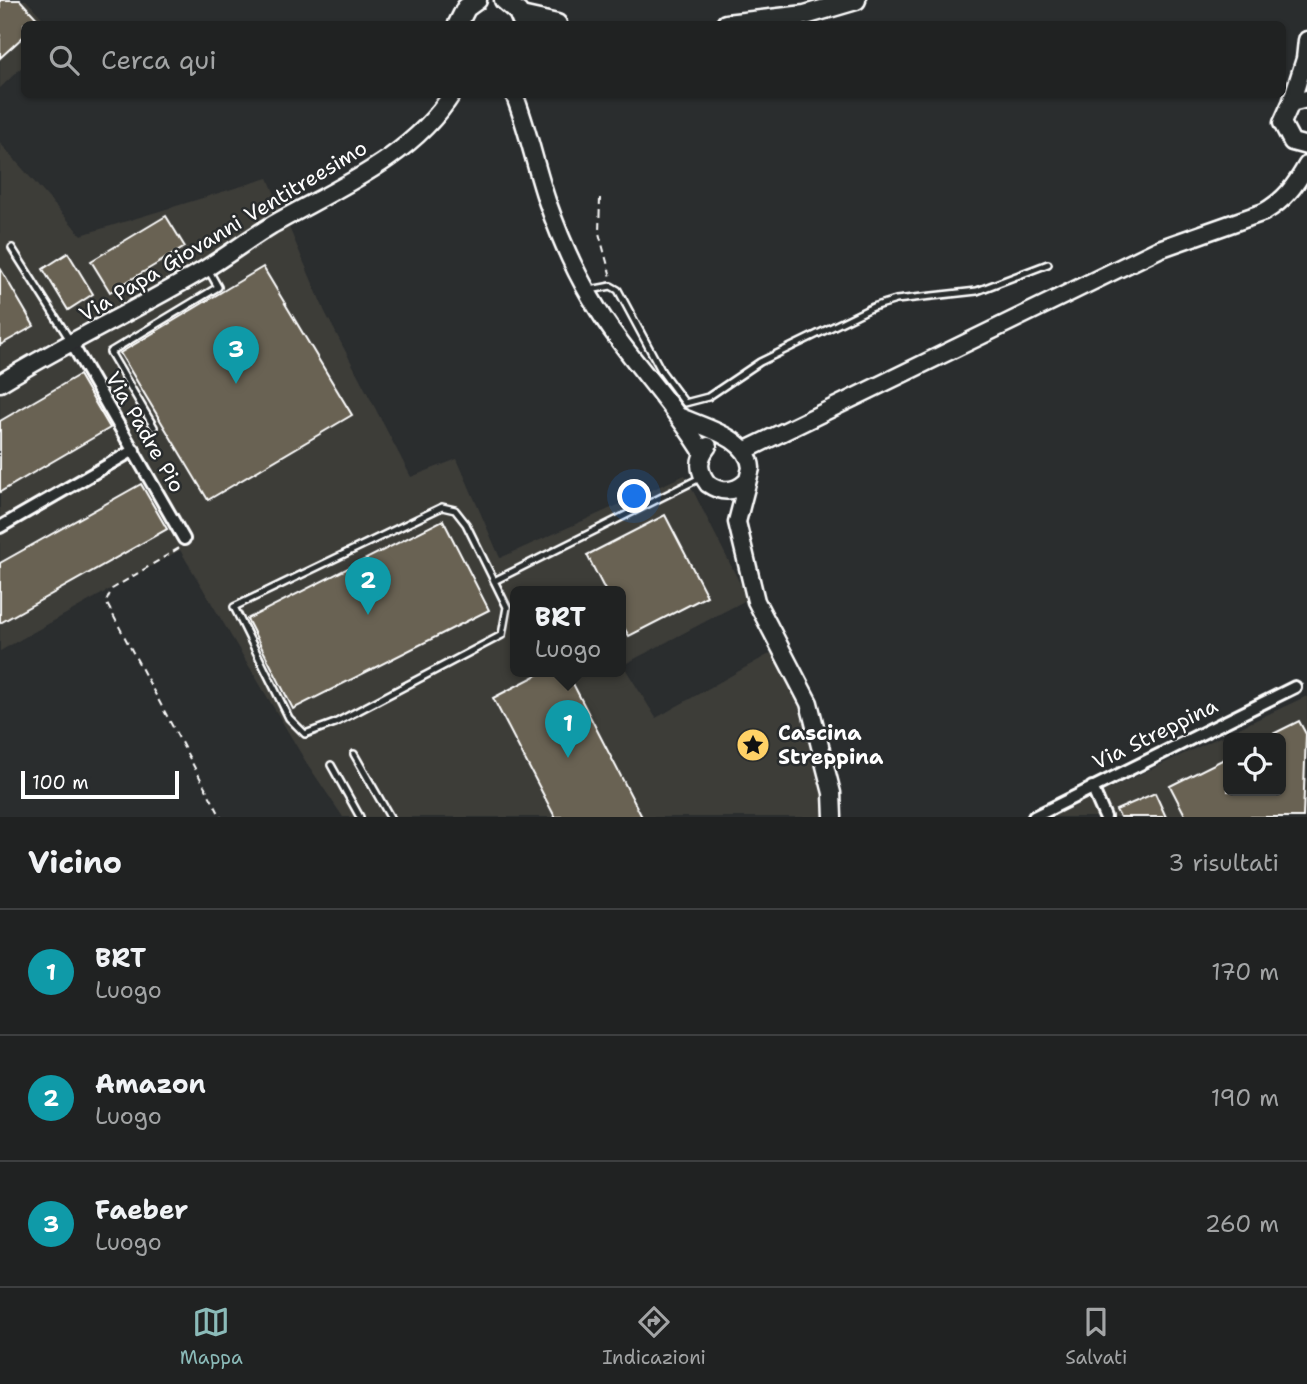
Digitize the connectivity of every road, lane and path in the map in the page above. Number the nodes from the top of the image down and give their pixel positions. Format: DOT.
graph roads {
  1 [pos="477,0"];
  2 [pos="504,0"];
  3 [pos="856,0"];
  4 [pos="522,20"];
  5 [pos="460,21"];
  6 [pos="752,21"];
  7 [pos="1307,40"];
  8 [pos="1306,63"];
  9 [pos="449,98"];
  10 [pos="516,98"];
  11 [pos="1299,101"];
  12 [pos="1300,144"];
  13 [pos="1307,165"];
  14 [pos="1294,187"];
  15 [pos="600,198"];
  16 [pos="12,248"];
  17 [pos="1048,264"];
  18 [pos="207,268"];
  19 [pos="605,286"];
  20 [pos="587,291"];
  21 [pos="72,344"];
  22 [pos="0,383"];
  23 [pos="681,411"];
  24 [pos="154,427"];
  25 [pos="727,439"];
  26 [pos="134,450"];
  27 [pos="746,450"];
  28 [pos="703,453"];
  29 [pos="702,477"];
  30 [pos="746,482"];
  31 [pos="724,491"];
  32 [pos="737,513"];
  33 [pos="0,527"];
  34 [pos="184,539"];
  35 [pos="494,581"];
  36 [pos="1295,687"];
  37 [pos="354,754"];
  38 [pos="331,765"];
  39 [pos="1092,787"];
  40 [pos="835,812"];
  41 [pos="221,817"];
  42 [pos="360,817"];
  43 [pos="390,817"];
  44 [pos="1034,817"];
  45 [pos="1105,817"];
  1 -- 5 [label="main road"];
  2 -- 4 [label="main road"];
  3 -- 6 [label="main road"];
  7 -- 8 [label="street"];
  8 -- 11 [label="street"];
  9 -- 18 [label="street, Via Papa Giovanni Ventitreesimo"];
  10 -- 20 [label="street"];
  11 -- 12 [label="street"];
  12 -- 14 [label="street"];
  13 -- 14 [label="street"];
  14 -- 27 [label="street"];
  15 -- 19 [label="path"];
  16 -- 21 [label="lane"];
  17 -- 23 [label="lane"];
  18 -- 21 [label="street, Via Papa Giovanni Ventitreesimo"];
  18 -- 24 [label="lane"];
  19 -- 20 [label="lane"];
  19 -- 23 [label="lane"];
  20 -- 23 [label="street"];
  21 -- 22 [label="street, Via Papa Giovanni Ventitreesimo"];
  21 -- 26 [label="street, Via Padre Pio"];
  23 -- 25 [label="street"];
  23 -- 28 [label="street"];
  25 -- 27 [label="street"];
  25 -- 28 [label="street"];
  26 -- 33 [label="street"];
  26 -- 34 [label="street, Via Padre Pio"];
  27 -- 30 [label="street"];
  28 -- 29 [label="street"];
  29 -- 31 [label="street"];
  29 -- 35 [label="lane"];
  30 -- 31 [label="street"];
  30 -- 32 [label="street"];
  31 -- 32 [label="street"];
  32 -- 40 [label="street"];
  34 -- 41 [label="path"];
  35 -- 35 [label="lane"];
  36 -- 39 [label="street, Via Streppina"];
  37 -- 43 [label="lane"];
  38 -- 42 [label="lane"];
  39 -- 44 [label="street, Via Streppina"];
  39 -- 45 [label="street"];
}
